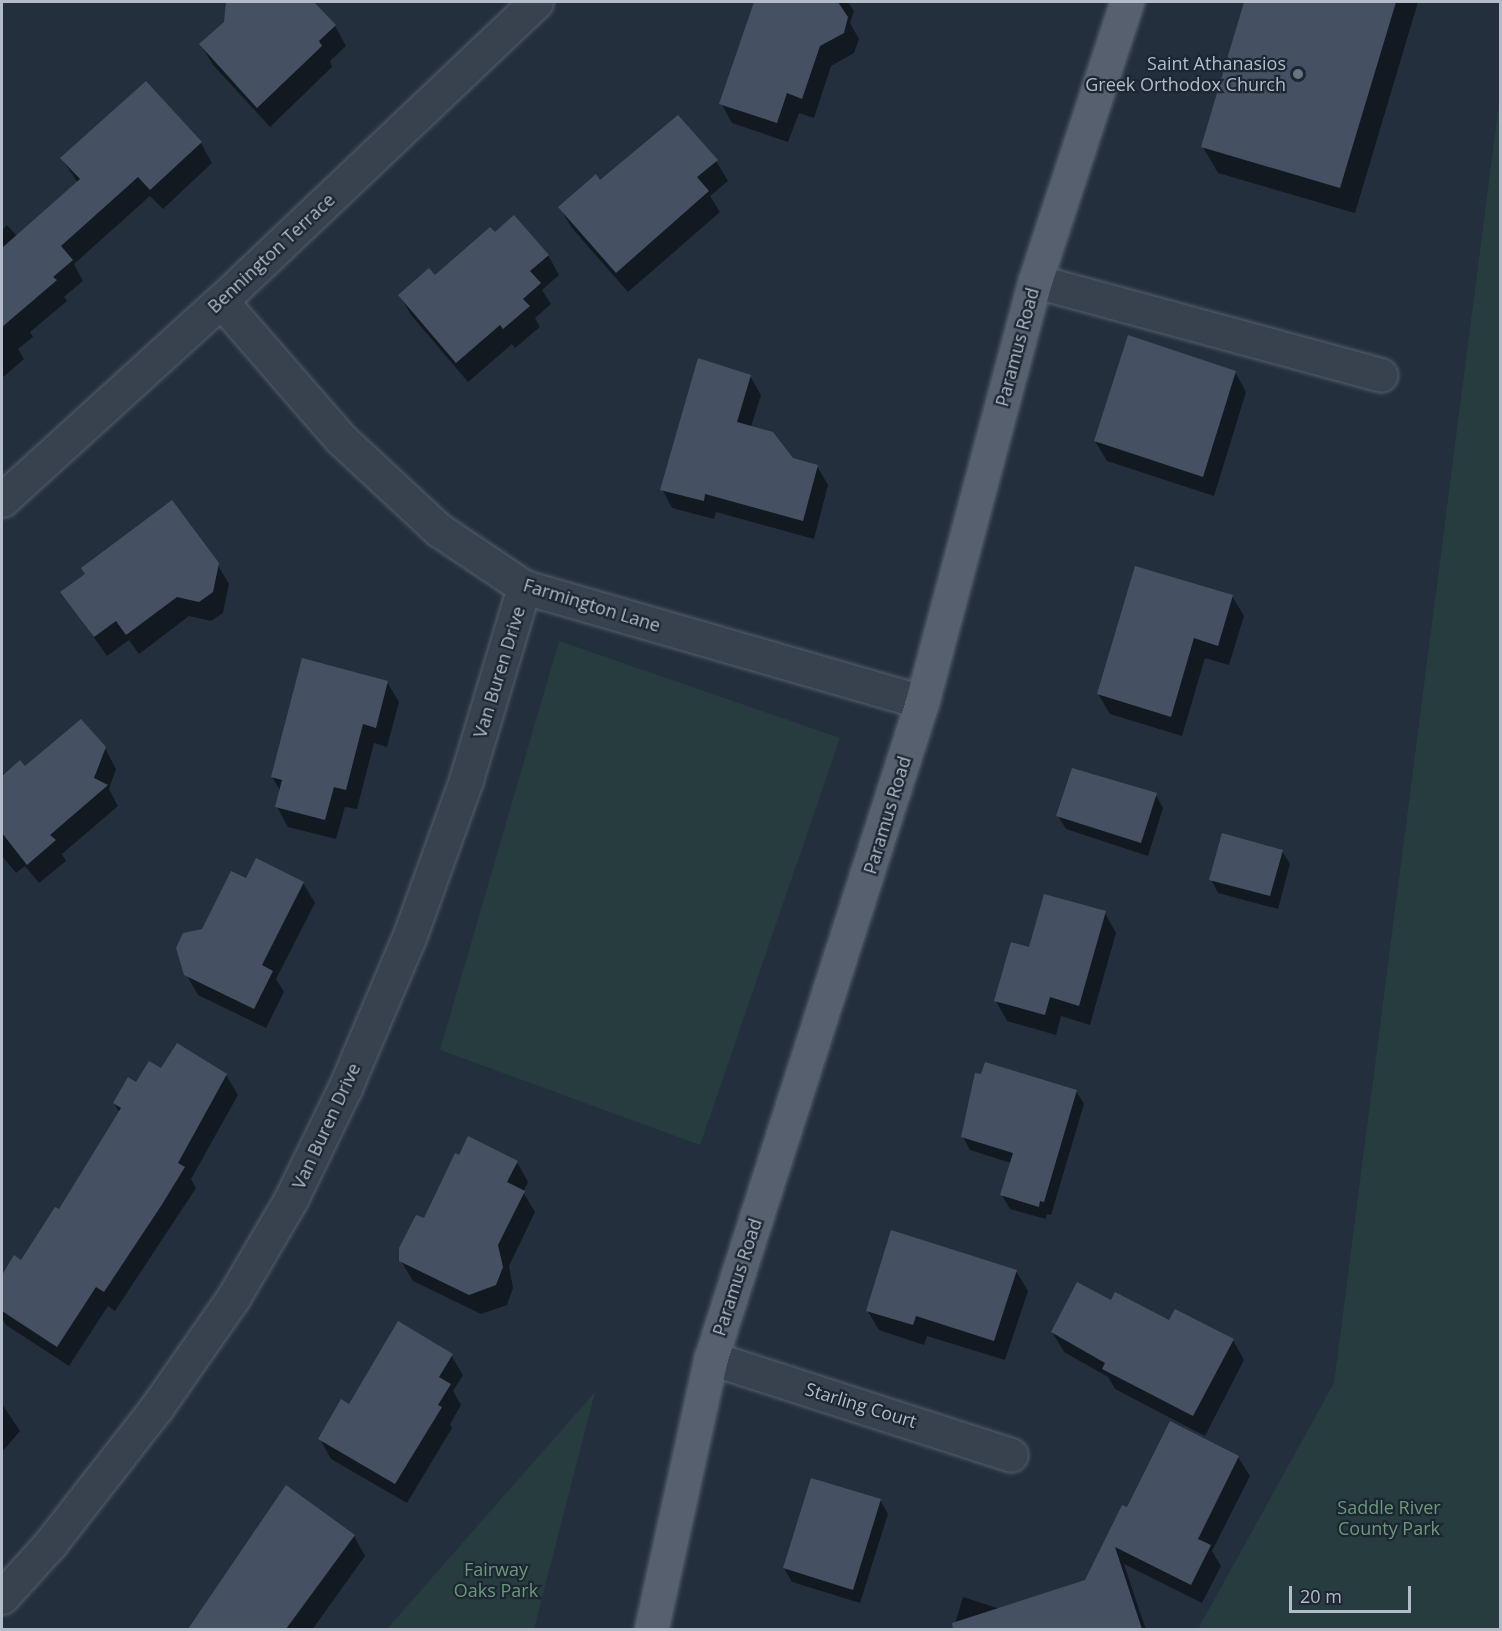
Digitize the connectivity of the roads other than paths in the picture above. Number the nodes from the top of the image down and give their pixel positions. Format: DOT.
graph roads {
  1 [pos="536,2"];
  2 [pos="1127,2"];
  3 [pos="1035,281"];
  4 [pos="221,301"];
  5 [pos="1380,375"];
  6 [pos="2,500"];
  7 [pos="524,587"];
  8 [pos="922,702"];
  9 [pos="711,1358"];
  10 [pos="1011,1455"];
  11 [pos="2,1597"];
  12 [pos="651,1629"];
  1 -- 4 [label="street, Bennington Terrace"];
  2 -- 3 [label="main road, Paramus Road"];
  3 -- 5 [label="street"];
  3 -- 8 [label="main road, Paramus Road"];
  4 -- 6 [label="street, Bennington Terrace"];
  4 -- 7 [label="street, Farmington Lane"];
  7 -- 8 [label="street, Farmington Lane"];
  7 -- 11 [label="street, Van Buren Drive"];
  8 -- 9 [label="main road, Paramus Road"];
  9 -- 10 [label="street, Starling Court"];
  9 -- 12 [label="main road, Paramus Road"];
}
